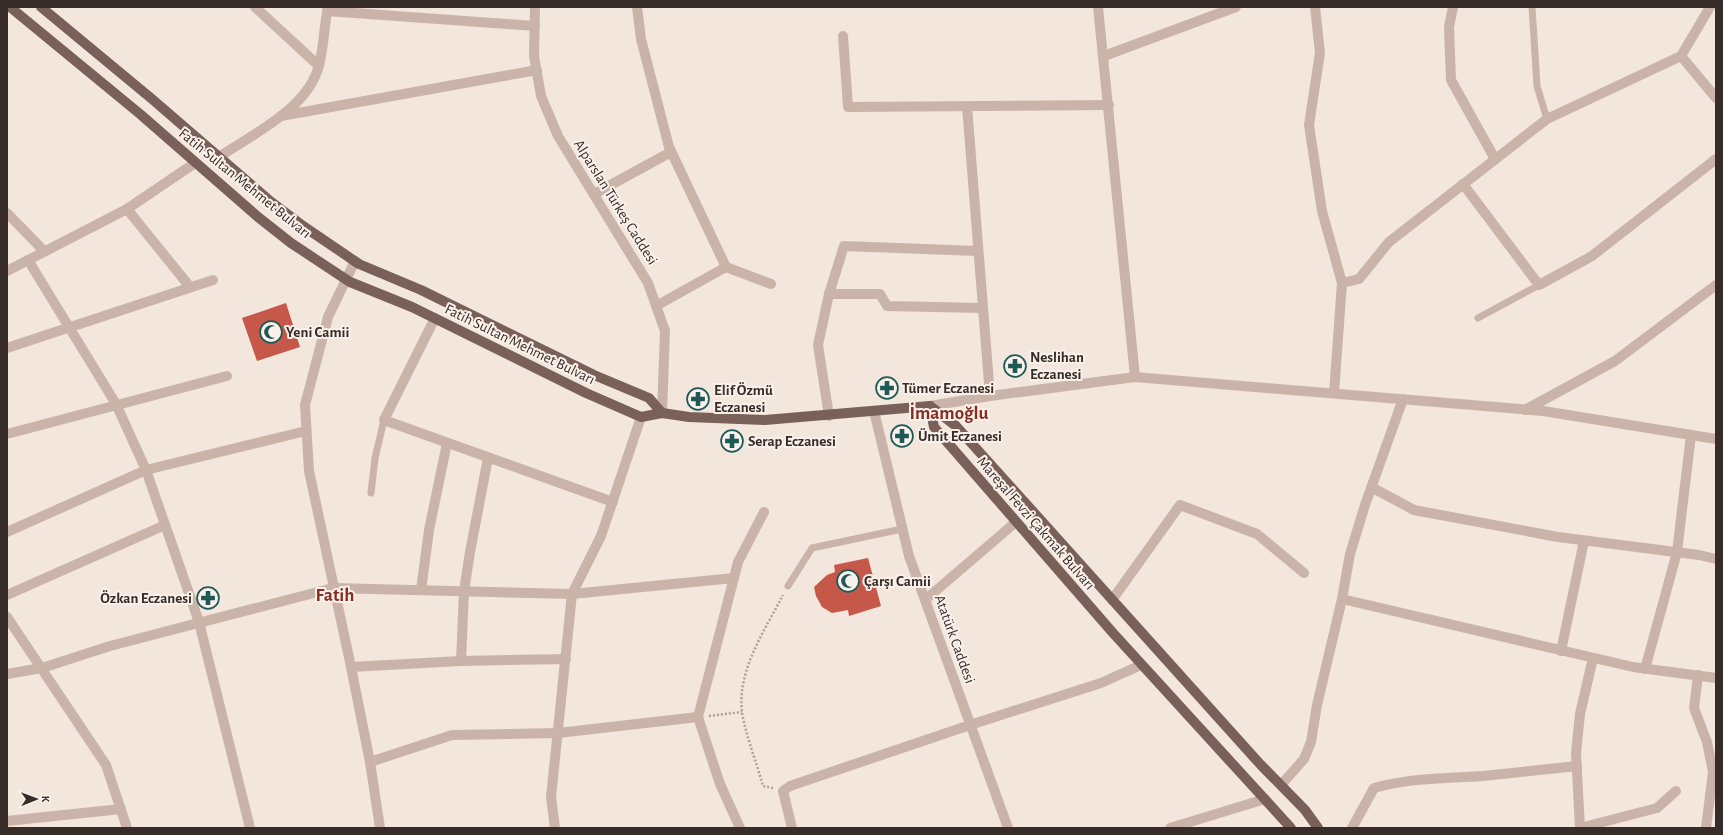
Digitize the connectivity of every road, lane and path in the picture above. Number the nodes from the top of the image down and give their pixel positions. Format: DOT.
graph roads {
  1 [pos="10,7"];
  2 [pos="41,7"];
  3 [pos="256,7"];
  4 [pos="535,7"];
  5 [pos="637,7"];
  6 [pos="1098,7"];
  7 [pos="1236,7"];
  8 [pos="1315,7"];
  9 [pos="1452,7"];
  10 [pos="1532,7"];
  11 [pos="1710,7"];
  12 [pos="328,9"];
  13 [pos="1223,9"];
  14 [pos="535,26"];
  15 [pos="843,36"];
  16 [pos="1104,56"];
  17 [pos="1681,56"];
  18 [pos="319,66"];
  19 [pos="537,70"];
  20 [pos="1716,98"];
  21 [pos="1109,105"];
  22 [pos="967,106"];
  23 [pos="281,116"];
  24 [pos="1547,119"];
  25 [pos="671,152"];
  26 [pos="219,157"];
  27 [pos="1495,159"];
  28 [pos="1716,159"];
  29 [pos="195,163"];
  30 [pos="1463,184"];
  31 [pos="594,194"];
  32 [pos="127,209"];
  33 [pos="7,213"];
  34 [pos="44,251"];
  35 [pos="978,251"];
  36 [pos="28,260"];
  37 [pos="355,261"];
  38 [pos="726,267"];
  39 [pos="7,271"];
  40 [pos="346,279"];
  41 [pos="213,280"];
  42 [pos="1342,283"];
  43 [pos="771,284"];
  44 [pos="1539,285"];
  45 [pos="1716,285"];
  46 [pos="190,288"];
  47 [pos="828,294"];
  48 [pos="656,306"];
  49 [pos="983,308"];
  50 [pos="435,318"];
  51 [pos="1478,318"];
  52 [pos="70,328"];
  53 [pos="7,348"];
  54 [pos="227,376"];
  55 [pos="1135,376"];
  56 [pos="1334,393"];
  57 [pos="990,396"];
  58 [pos="1404,399"];
  59 [pos="116,404"];
  60 [pos="930,406"];
  61 [pos="1525,410"];
  62 [pos="874,411"];
  63 [pos="662,413"];
  64 [pos="830,416"];
  65 [pos="641,417"];
  66 [pos="384,420"];
  67 [pos="306,431"];
  68 [pos="7,434"];
  69 [pos="1691,435"];
  70 [pos="1716,439"];
  71 [pos="447,443"];
  72 [pos="488,458"];
  73 [pos="146,470"];
  74 [pos="1371,487"];
  75 [pos="371,494"];
  76 [pos="613,502"];
  77 [pos="764,512"];
  78 [pos="1016,522"];
  79 [pos="165,525"];
  80 [pos="902,529"];
  81 [pos="7,532"];
  82 [pos="1584,541"];
  83 [pos="1677,552"];
  84 [pos="1716,559"];
  85 [pos="1304,573"];
  86 [pos="734,578"];
  87 [pos="788,586"];
  88 [pos="333,588"];
  89 [pos="421,590"];
  90 [pos="464,591"];
  91 [pos="572,594"];
  92 [pos="7,595"];
  93 [pos="1342,599"];
  94 [pos="925,600"];
  95 [pos="1112,600"];
  96 [pos="7,617"];
  97 [pos="199,622"];
  98 [pos="1561,651"];
  99 [pos="1593,658"];
  100 [pos="566,659"];
  101 [pos="461,661"];
  102 [pos="1141,665"];
  103 [pos="351,667"];
  104 [pos="42,668"];
  105 [pos="1645,669"];
  106 [pos="7,674"];
  107 [pos="1698,676"];
  108 [pos="1716,678"];
  109 [pos="742,712"];
  110 [pos="698,717"];
  111 [pos="970,725"];
  112 [pos="558,733"];
  113 [pos="370,762"];
  114 [pos="1577,766"];
  115 [pos="1281,786"];
  116 [pos="1676,790"];
  117 [pos="783,791"];
  118 [pos="1265,799"];
  119 [pos="120,808"];
  120 [pos="7,820"];
  121 [pos="127,828"];
  122 [pos="250,828"];
  123 [pos="380,828"];
  124 [pos="555,828"];
  125 [pos="740,828"];
  126 [pos="792,828"];
  127 [pos="1008,828"];
  128 [pos="1170,828"];
  129 [pos="1291,828"];
  130 [pos="1318,828"];
  131 [pos="1352,828"];
  132 [pos="1580,828"];
  133 [pos="1706,828"];
  1 -- 29 [label="main road, Fatih Sultan Mehmet Bulvarı"];
  2 -- 26 [label="main road, Fatih Sultan Mehmet Bulvarı"];
  3 -- 18 [label="street"];
  4 -- 14 [label="street, Alparslan Türkeş Caddesi"];
  5 -- 25 [label="street"];
  6 -- 16 [label="street"];
  7 -- 13 [label="street"];
  8 -- 42 [label="street"];
  9 -- 27 [label="street"];
  10 -- 24 [label="lane"];
  11 -- 17 [label="street"];
  12 -- 14 [label="street"];
  12 -- 18 [label="street"];
  13 -- 16 [label="street"];
  14 -- 19 [label="street, Alparslan Türkeş Caddesi"];
  15 -- 22 [label="street"];
  16 -- 21 [label="street"];
  17 -- 20 [label="street"];
  17 -- 24 [label="street"];
  18 -- 23 [label="street"];
  19 -- 23 [label="street"];
  19 -- 31 [label="street, Alparslan Türkeş Caddesi"];
  21 -- 22 [label="street"];
  21 -- 55 [label="street"];
  22 -- 35 [label="street"];
  23 -- 26 [label="street"];
  24 -- 27 [label="street"];
  25 -- 31 [label="street"];
  25 -- 38 [label="street"];
  26 -- 37 [label="main road, Fatih Sultan Mehmet Bulvarı"];
  27 -- 30 [label="street"];
  28 -- 44 [label="street"];
  29 -- 32 [label="street"];
  29 -- 40 [label="main road, Fatih Sultan Mehmet Bulvarı"];
  30 -- 42 [label="street"];
  30 -- 44 [label="street"];
  31 -- 48 [label="street, Alparslan Türkeş Caddesi"];
  32 -- 34 [label="street"];
  32 -- 46 [label="street"];
  33 -- 34 [label="street"];
  34 -- 36 [label="street"];
  35 -- 47 [label="street"];
  35 -- 49 [label="street"];
  36 -- 39 [label="street"];
  36 -- 52 [label="street"];
  37 -- 40 [label="street"];
  37 -- 63 [label="main road, Fatih Sultan Mehmet Bulvarı"];
  38 -- 43 [label="street"];
  38 -- 48 [label="street"];
  40 -- 50 [label="main road, Fatih Sultan Mehmet Bulvarı"];
  40 -- 67 [label="street"];
  41 -- 46 [label="street"];
  42 -- 56 [label="street"];
  44 -- 51 [label="lane"];
  45 -- 61 [label="street"];
  46 -- 52 [label="street"];
  47 -- 49 [label="street"];
  47 -- 64 [label="street"];
  48 -- 63 [label="street, Alparslan Türkeş Caddesi"];
  49 -- 57 [label="street"];
  50 -- 65 [label="main road, Fatih Sultan Mehmet Bulvarı"];
  50 -- 66 [label="street"];
  52 -- 53 [label="street"];
  52 -- 59 [label="street"];
  54 -- 59 [label="street"];
  55 -- 56 [label="street"];
  55 -- 57 [label="street"];
  56 -- 58 [label="street"];
  57 -- 60 [label="street"];
  58 -- 61 [label="street"];
  58 -- 74 [label="street"];
  59 -- 68 [label="street"];
  59 -- 73 [label="street"];
  60 -- 62 [label="main road"];
  60 -- 78 [label="main road, Mareşal Fevzi Çakmak Bulvarı"];
  60 -- 95 [label="main road, Mareşal Fevzi Çakmak Bulvarı"];
  61 -- 69 [label="street"];
  62 -- 64 [label="main road"];
  62 -- 80 [label="street, Atatürk Caddesi"];
  63 -- 64 [label="main road"];
  63 -- 65 [label="main road"];
  65 -- 76 [label="street"];
  66 -- 71 [label="street"];
  66 -- 75 [label="lane"];
  67 -- 73 [label="street"];
  67 -- 88 [label="street"];
  69 -- 70 [label="street"];
  69 -- 83 [label="street"];
  71 -- 72 [label="street"];
  71 -- 89 [label="street"];
  72 -- 76 [label="street"];
  72 -- 90 [label="street"];
  73 -- 79 [label="street"];
  73 -- 81 [label="street"];
  74 -- 82 [label="street"];
  74 -- 93 [label="street"];
  76 -- 91 [label="street"];
  77 -- 86 [label="street"];
  78 -- 94 [label="street"];
  78 -- 102 [label="main road, Mareşal Fevzi Çakmak Bulvarı"];
  79 -- 92 [label="street"];
  79 -- 97 [label="street"];
  80 -- 87 [label="lane"];
  80 -- 94 [label="street, Atatürk Caddesi"];
  82 -- 83 [label="street"];
  82 -- 98 [label="street"];
  83 -- 84 [label="street"];
  83 -- 105 [label="street"];
  85 -- 95 [label="street"];
  86 -- 91 [label="street"];
  86 -- 110 [label="street"];
  87 -- 109 [label="path"];
  88 -- 89 [label="street"];
  88 -- 97 [label="street"];
  88 -- 103 [label="street"];
  89 -- 90 [label="street"];
  90 -- 91 [label="street"];
  90 -- 101 [label="street"];
  91 -- 100 [label="street"];
  93 -- 98 [label="street"];
  93 -- 115 [label="street"];
  94 -- 111 [label="street, Atatürk Caddesi"];
  95 -- 115 [label="main road, Mareşal Fevzi Çakmak Bulvarı"];
  96 -- 104 [label="street"];
  97 -- 104 [label="street"];
  97 -- 122 [label="street"];
  98 -- 99 [label="street"];
  99 -- 105 [label="street"];
  99 -- 114 [label="street"];
  100 -- 101 [label="street"];
  100 -- 112 [label="street"];
  101 -- 103 [label="street"];
  102 -- 111 [label="street"];
  102 -- 118 [label="main road, Mareşal Fevzi Çakmak Bulvarı"];
  103 -- 113 [label="street"];
  104 -- 106 [label="street"];
  104 -- 119 [label="street"];
  105 -- 107 [label="street"];
  107 -- 108 [label="street"];
  107 -- 133 [label="street"];
  109 -- 110 [label="path"];
  109 -- 117 [label="path"];
  110 -- 112 [label="street"];
  110 -- 125 [label="street"];
  111 -- 117 [label="street"];
  111 -- 127 [label="street, Atatürk Caddesi"];
  112 -- 113 [label="street"];
  112 -- 124 [label="street"];
  113 -- 123 [label="street"];
  114 -- 131 [label="street"];
  114 -- 132 [label="street"];
  115 -- 130 [label="main road, Mareşal Fevzi Çakmak Bulvarı"];
  116 -- 132 [label="street"];
  117 -- 126 [label="street"];
  118 -- 128 [label="street"];
  118 -- 129 [label="main road, Mareşal Fevzi Çakmak Bulvarı"];
  119 -- 120 [label="street"];
  119 -- 121 [label="street"];
}
